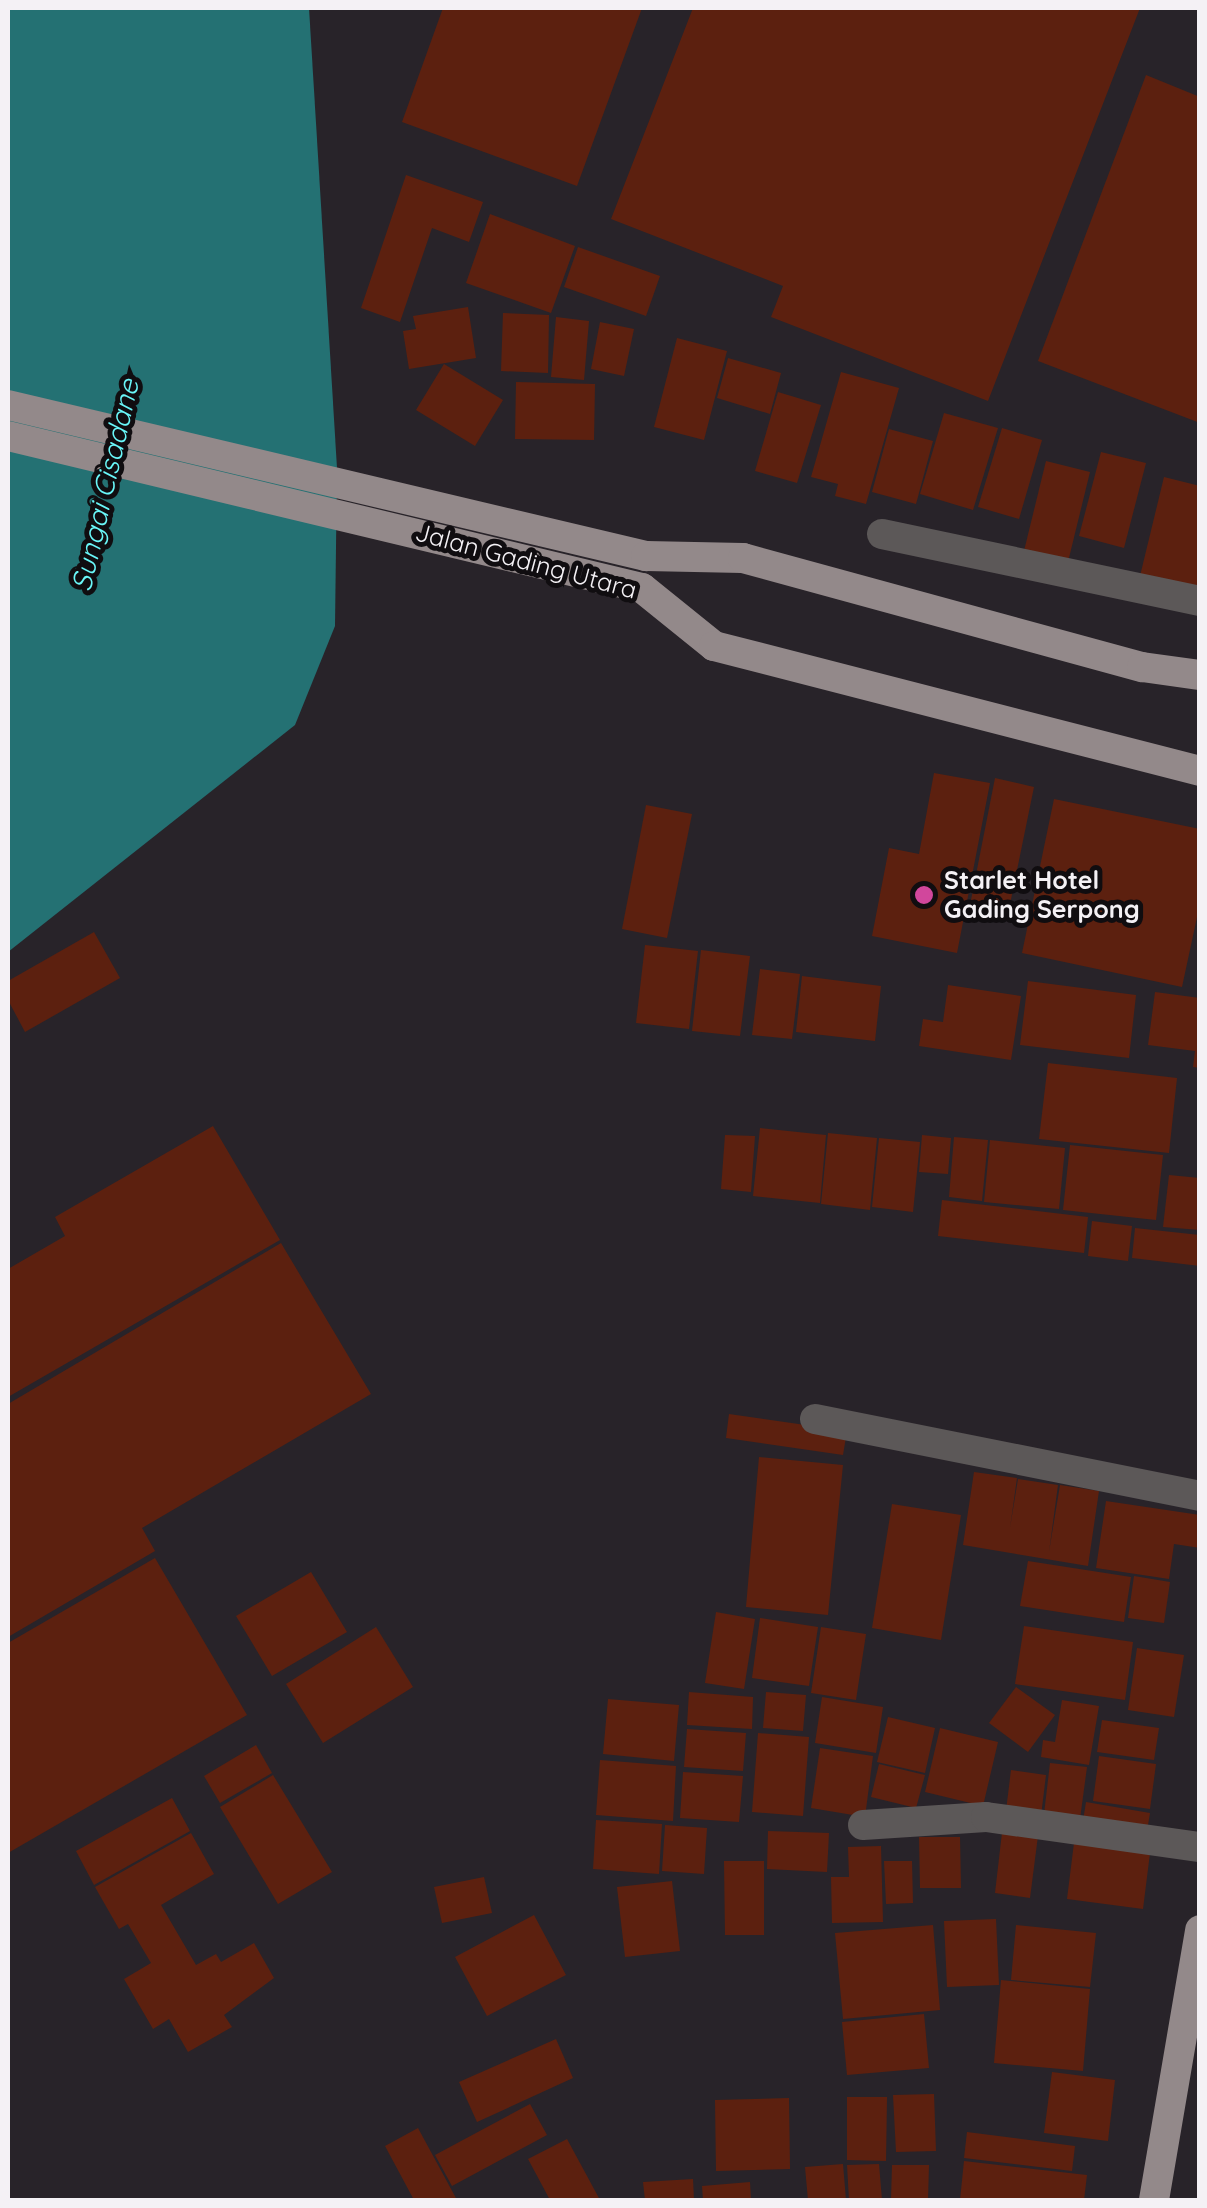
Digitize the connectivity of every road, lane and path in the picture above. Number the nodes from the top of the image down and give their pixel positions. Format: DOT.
graph roads {
  1 [pos="8,405"];
  2 [pos="8,436"];
  3 [pos="882,534"];
  4 [pos="576,554"];
  5 [pos="1200,600"];
  6 [pos="1200,675"];
  7 [pos="1200,771"];
  8 [pos="814,1419"];
  9 [pos="1200,1496"];
  10 [pos="864,1825"];
  11 [pos="1200,1847"];
  12 [pos="1200,1930"];
  13 [pos="1154,2200"];
  1 -- 4 [label="main road, Jalan Gading Utara"];
  2 -- 4 [label="main road, Jalan Gading Utara"];
  3 -- 5 [label="street"];
  4 -- 6 [label="main road, Jalan Gading Utara"];
  4 -- 7 [label="main road, Jalan Gading Utara"];
  8 -- 9 [label="street"];
  10 -- 11 [label="street"];
  12 -- 13 [label="main road"];
}
